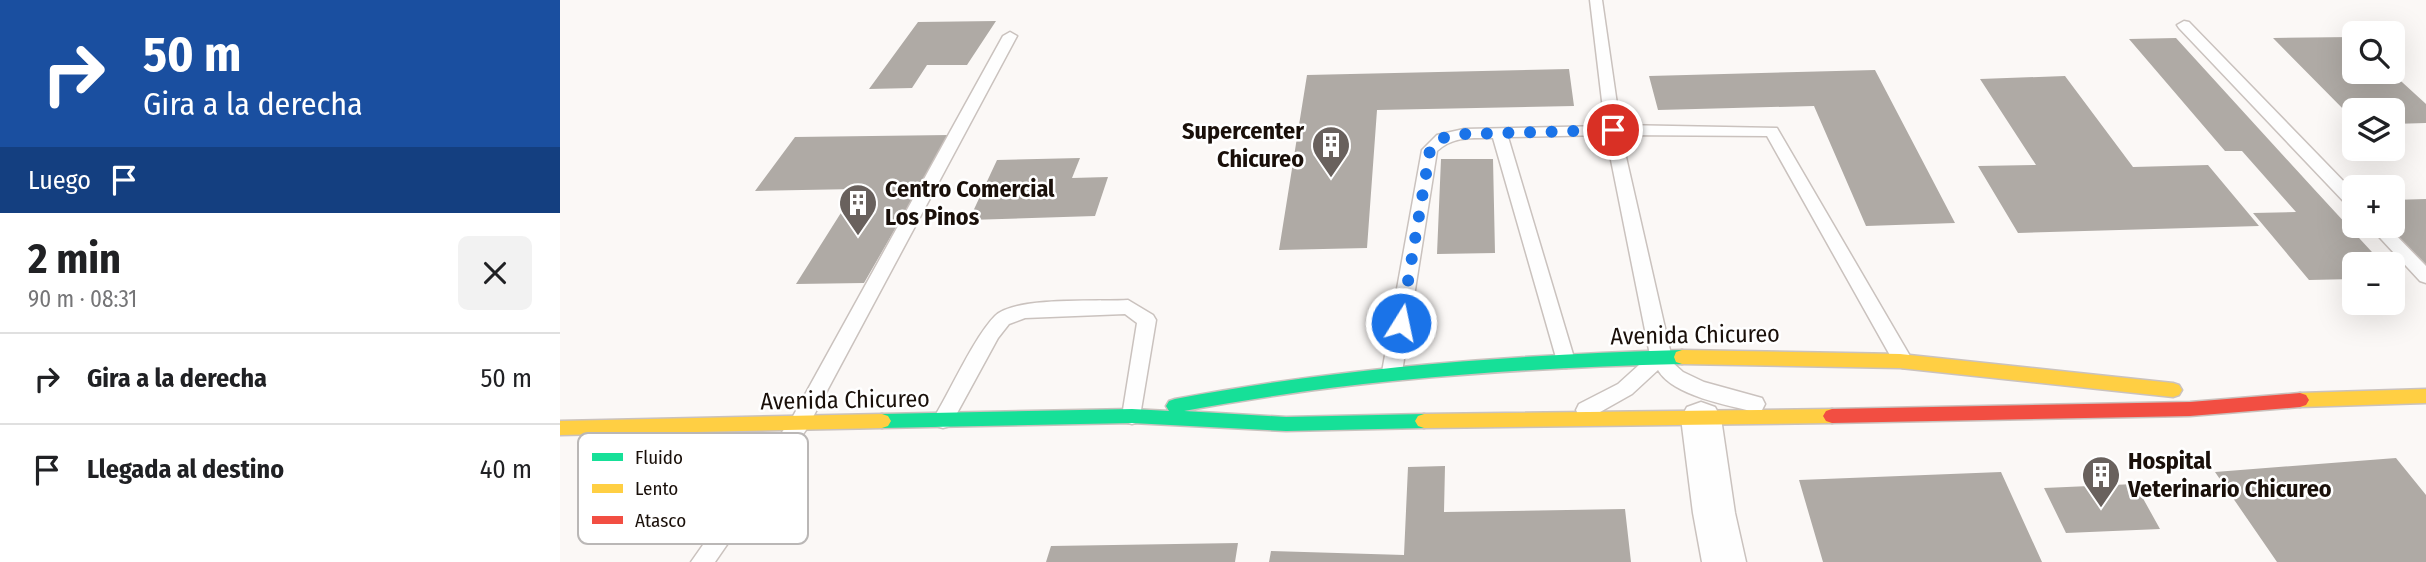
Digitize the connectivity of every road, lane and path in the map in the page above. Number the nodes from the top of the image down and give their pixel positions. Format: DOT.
graph roads {
  1 [pos="1596,0"];
  2 [pos="2184,25"];
  3 [pos="1010,36"];
  4 [pos="1613,130"];
  5 [pos="1500,133"];
  6 [pos="2342,190"];
  7 [pos="2389,238"];
  8 [pos="2426,277"];
  9 [pos="1660,357"];
  10 [pos="1566,361"];
  11 [pos="1903,361"];
  12 [pos="1392,372"];
  13 [pos="2262,401"];
  14 [pos="2422,402"];
  15 [pos="1132,416"];
  16 [pos="1570,417"];
  17 [pos="1799,417"];
  18 [pos="1701,418"];
  19 [pos="943,420"];
  20 [pos="799,424"];
  21 [pos="560,428"];
  22 [pos="793,433"];
  23 [pos="715,544"];
  24 [pos="702,562"];
  25 [pos="1724,562"];
  1 -- 4 [label="lane"];
  2 -- 6 [label="lane"];
  3 -- 20 [label="lane"];
  4 -- 5 [label="lane"];
  4 -- 9 [label="lane"];
  4 -- 11 [label="lane"];
  5 -- 10 [label="lane"];
  5 -- 12 [label="lane"];
  7 -- 8 [label="lane"];
  9 -- 10 [label="main road, Avenida Chicureo"];
  9 -- 11 [label="main road, Avenida Chicureo"];
  9 -- 16 [label="lane"];
  9 -- 17 [label="lane"];
  10 -- 12 [label="main road, Avenida Chicureo"];
  11 -- 13 [label="main road, Avenida Chicureo"];
  12 -- 15 [label="main road, Avenida Chicureo"];
  13 -- 14 [label="main road, Avenida Chicureo"];
  13 -- 17 [label="main road, Avenida Chicureo"];
  15 -- 16 [label="main road, Avenida Chicureo"];
  15 -- 19 [label="main road, Avenida Chicureo"];
  15 -- 19 [label="lane"];
  16 -- 18 [label="main road, Avenida Chicureo"];
  17 -- 18 [label="main road, Avenida Chicureo"];
  18 -- 25 [label="street"];
  19 -- 20 [label="main road, Avenida Chicureo"];
  20 -- 21 [label="main road, Avenida Chicureo"];
  20 -- 22 [label="lane"];
  23 -- 24 [label="lane"];
}
